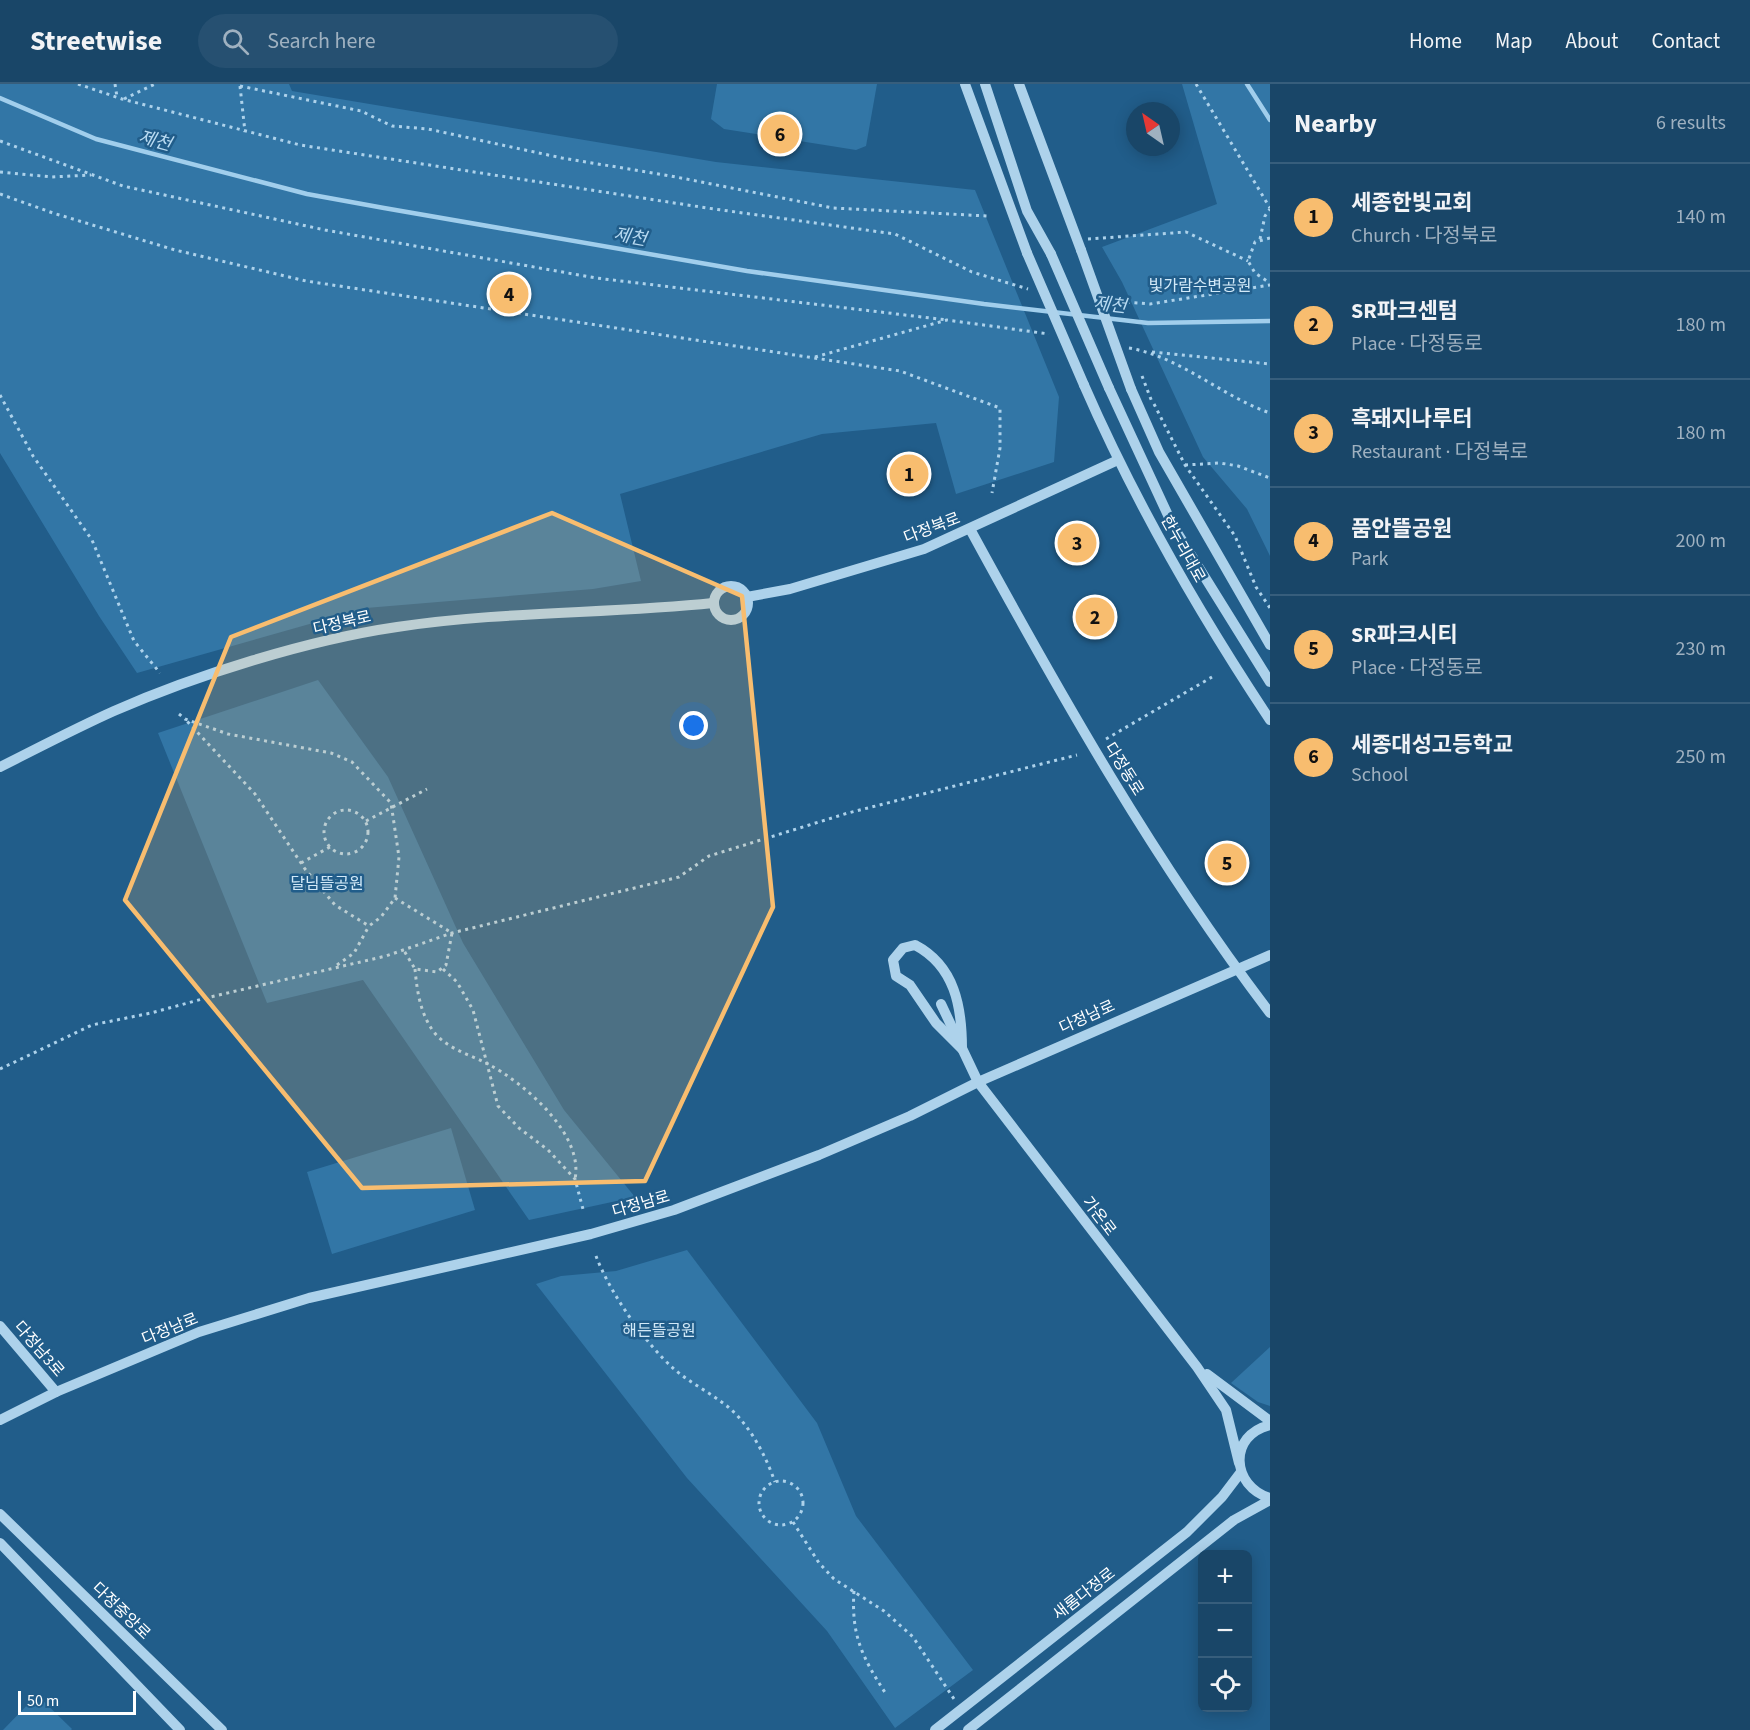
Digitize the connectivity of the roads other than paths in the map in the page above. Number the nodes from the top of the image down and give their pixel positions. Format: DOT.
graph roads {
  1 [pos="965,84"];
  2 [pos="985,84"];
  3 [pos="1019,84"];
  4 [pos="1118,460"];
  5 [pos="970,529"];
  6 [pos="747,597"];
  7 [pos="713,603"];
  8 [pos="1270,645"];
  9 [pos="1270,682"];
  10 [pos="1270,720"];
  11 [pos="0,766"];
  12 [pos="1270,955"];
  13 [pos="1236,968"];
  14 [pos="941,1004"];
  15 [pos="1270,1013"];
  16 [pos="962,1049"];
  17 [pos="978,1082"];
  18 [pos="0,1326"];
  19 [pos="1197,1367"];
  20 [pos="56,1392"];
  21 [pos="0,1420"];
  22 [pos="1270,1423"];
  23 [pos="1240,1467"];
  24 [pos="1270,1499"];
  25 [pos="0,1514"];
  26 [pos="0,1544"];
  27 [pos="180,1730"];
  28 [pos="222,1730"];
  29 [pos="936,1730"];
  30 [pos="968,1730"];
  1 -- 4 [label="street, 한누리대로, bridge"];
  2 -- 9 [label="street, bridge"];
  3 -- 8 [label="street, 한누리대로, bridge"];
  4 -- 5 [label="street, 다정북로"];
  4 -- 10 [label="street, 한누리대로"];
  5 -- 6 [label="street, 다정북로"];
  5 -- 13 [label="street, 다정동로"];
  6 -- 7 [label="street"];
  6 -- 7 [label="street"];
  7 -- 11 [label="street, 다정북로"];
  12 -- 13 [label="street, 다정남로"];
  13 -- 15 [label="street, 다정동로"];
  13 -- 17 [label="street, 다정남로"];
  14 -- 16 [label="street, 가온로"];
  16 -- 16 [label="street"];
  16 -- 17 [label="street, 가온로"];
  17 -- 19 [label="street, 가온로"];
  17 -- 20 [label="street, 다정남로"];
  18 -- 20 [label="street, 다정남3로"];
  19 -- 22 [label="street"];
  19 -- 23 [label="street"];
  20 -- 21 [label="street, 다정남로"];
  22 -- 23 [label="street, 새롬다정로"];
  23 -- 24 [label="street"];
  23 -- 29 [label="street, 새롬다정로"];
  24 -- 30 [label="street"];
  25 -- 28 [label="street, 다정중앙로"];
  26 -- 27 [label="street"];
}
